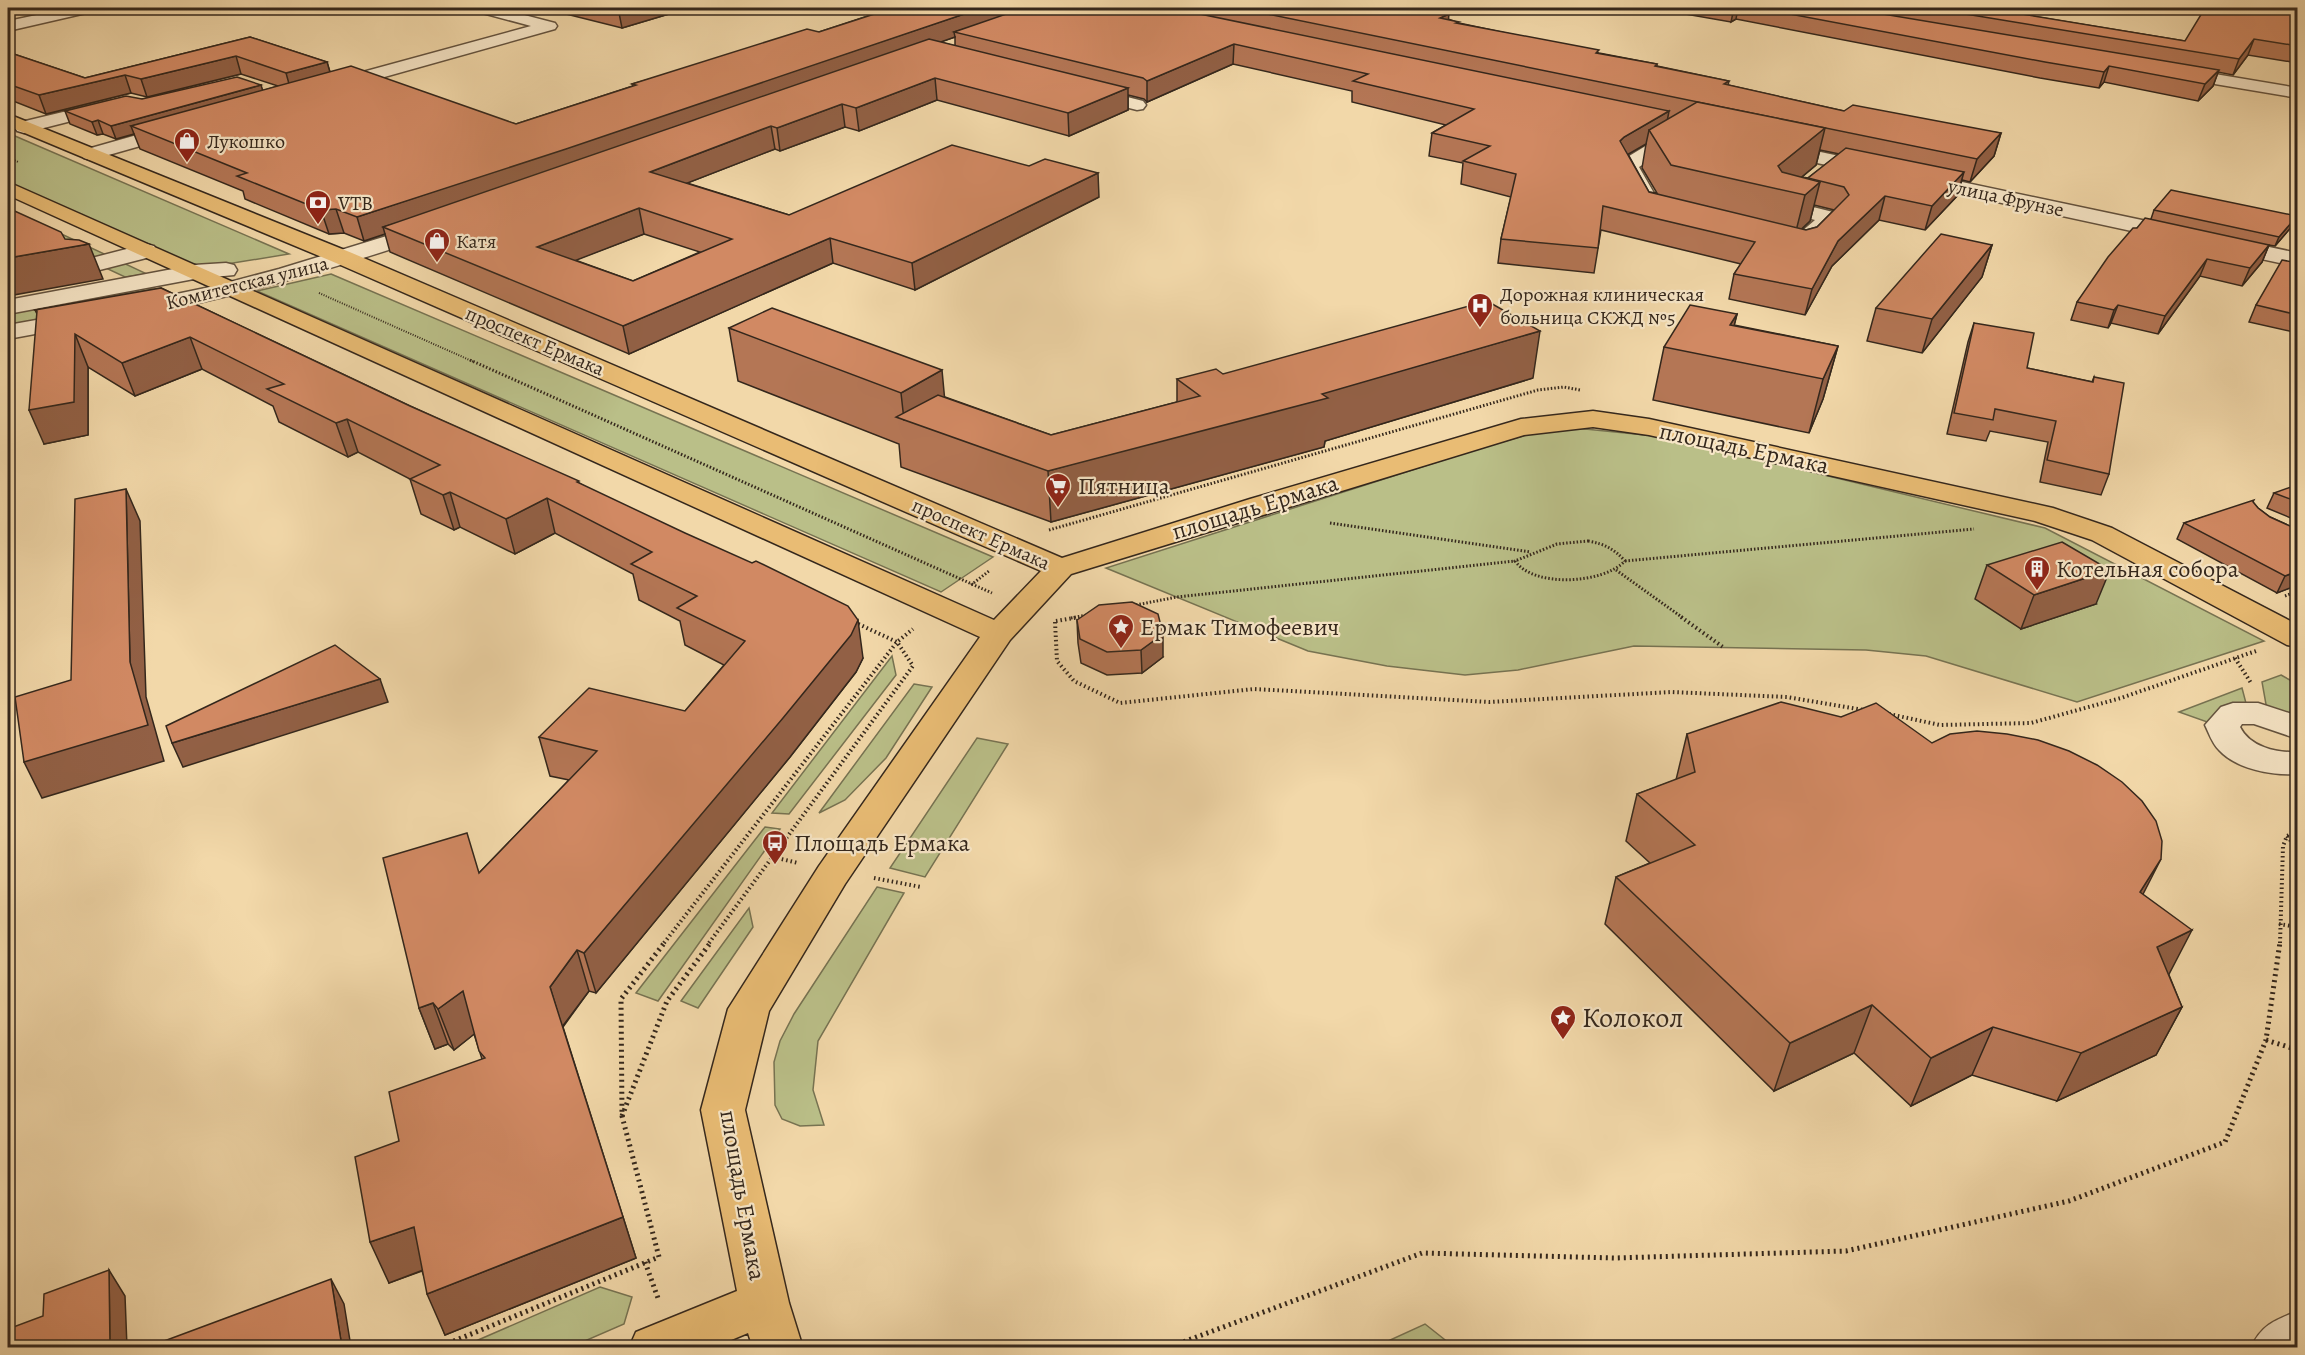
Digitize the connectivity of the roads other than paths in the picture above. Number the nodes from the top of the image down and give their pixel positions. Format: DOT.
graph roads {
  1 [pos="89,8"];
  2 [pos="481,8"];
  3 [pos="8,26"];
  4 [pos="2156,69"];
  5 [pos="1070,88"];
  6 [pos="312,92"];
  7 [pos="2298,93"];
  8 [pos="121,103"];
  9 [pos="1137,105"];
  10 [pos="16,123"];
  11 [pos="200,123"];
  12 [pos="1663,125"];
  13 [pos="1755,144"];
  14 [pos="91,154"];
  15 [pos="1836,162"];
  16 [pos="8,188"];
  17 [pos="1665,212"];
  18 [pos="448,222"];
  19 [pos="1778,239"];
  20 [pos="146,251"];
  21 [pos="344,258"];
  22 [pos="2298,260"];
  23 [pos="88,266"];
  24 [pos="194,272"];
  25 [pos="233,290"];
  26 [pos="8,307"];
  27 [pos="8,332"];
  28 [pos="1060,568"];
  29 [pos="1011,621"];
  30 [pos="2283,628"];
  31 [pos="2298,728"];
  32 [pos="2298,763"];
  33 [pos="771,1325"];
  34 [pos="2298,1334"];
  35 [pos="654,1347"];
  36 [pos="2276,1347"];
  1 -- 3 [label="street"];
  2 -- 6 [label="street"];
  4 -- 7 [label="street"];
  5 -- 9 [label="street"];
  8 -- 10 [label="street"];
  10 -- 14 [label="main road, проспект Ермака"];
  11 -- 14 [label="street"];
  12 -- 17 [label="street"];
  13 -- 15 [label="street, улица Фрунзе"];
  14 -- 21 [label="main road, проспект Ермака"];
  15 -- 19 [label="street"];
  15 -- 22 [label="street, улица Фрунзе"];
  16 -- 20 [label="main road"];
  18 -- 21 [label="street, Комитетская улица"];
  20 -- 23 [label="street"];
  20 -- 24 [label="main road"];
  21 -- 24 [label="street, Комитетская улица"];
  21 -- 25 [label="street, Комитетская улица"];
  21 -- 28 [label="main road, проспект Ермака"];
  24 -- 25 [label="main road"];
  24 -- 26 [label="street, Комитетская улица"];
  25 -- 27 [label="street, Комитетская улица"];
  25 -- 29 [label="main road"];
  28 -- 29 [label="main road, площадь Ермака"];
  28 -- 30 [label="main road, площадь Ермака"];
  29 -- 33 [label="main road, площадь Ермака"];
  31 -- 32 [label="street"];
  33 -- 35 [label="main road"];
  34 -- 36 [label="street"];
}
